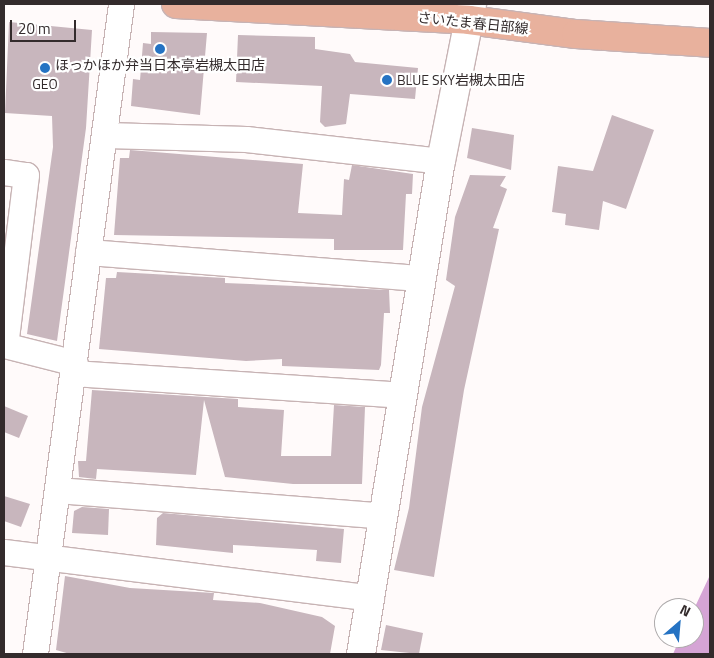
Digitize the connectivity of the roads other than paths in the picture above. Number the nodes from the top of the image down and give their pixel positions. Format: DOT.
graph roads {
  1 [pos="121,4"];
  2 [pos="176,4"];
  3 [pos="244,5"];
  4 [pos="352,8"];
  5 [pos="471,12"];
  6 [pos="710,43"];
  7 [pos="106,135"];
  8 [pos="441,161"];
  9 [pos="4,172"];
  10 [pos="88,252"];
  11 [pos="422,278"];
  12 [pos="4,345"];
  13 [pos="75,368"];
  14 [pos="403,395"];
  15 [pos="57,490"];
  16 [pos="384,516"];
  17 [pos="4,552"];
  18 [pos="48,555"];
  19 [pos="371,598"];
  20 [pos="35,654"];
  21 [pos="361,654"];
  1 -- 7 [label="street"];
  2 -- 3 [label="main road, さいたま春日部線"];
  3 -- 4 [label="main road, さいたま春日部線"];
  4 -- 5 [label="main road, さいたま春日部線"];
  5 -- 6 [label="main road, さいたま春日部線"];
  5 -- 8 [label="street"];
  7 -- 8 [label="street"];
  7 -- 10 [label="street"];
  8 -- 11 [label="street"];
  9 -- 12 [label="street"];
  10 -- 11 [label="street"];
  10 -- 13 [label="street"];
  11 -- 14 [label="street"];
  12 -- 13 [label="street"];
  13 -- 14 [label="street"];
  13 -- 15 [label="street"];
  14 -- 16 [label="street"];
  15 -- 16 [label="street"];
  15 -- 18 [label="street"];
  16 -- 19 [label="street"];
  17 -- 18 [label="street"];
  18 -- 19 [label="street"];
  18 -- 20 [label="street"];
  19 -- 21 [label="street"];
}
